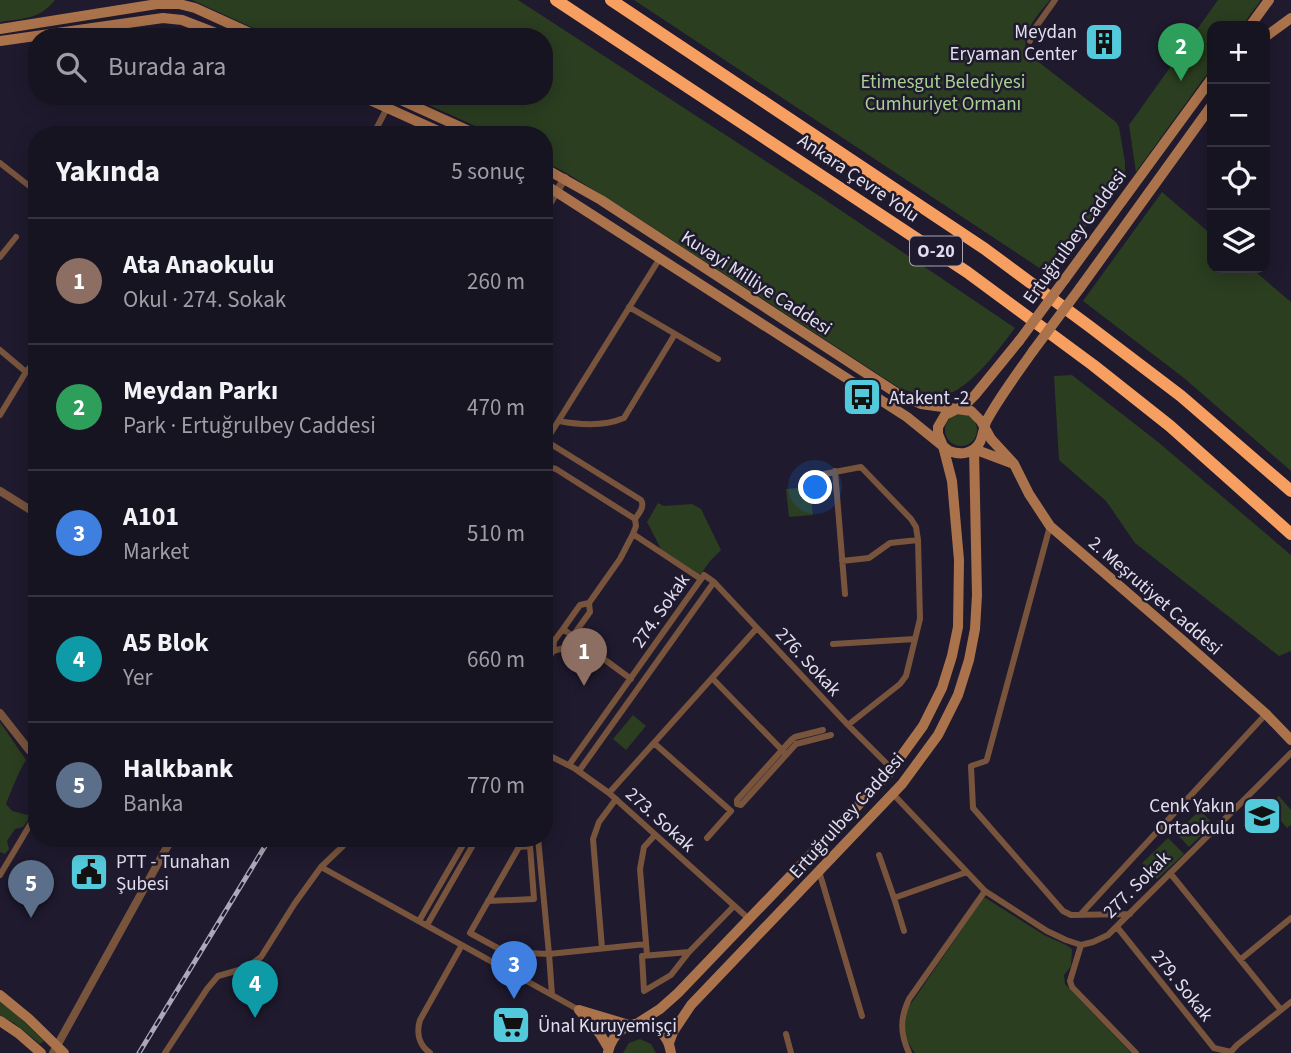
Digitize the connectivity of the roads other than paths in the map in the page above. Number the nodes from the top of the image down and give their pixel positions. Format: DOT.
graph roads {
  1 [pos="556,0"];
  2 [pos="611,0"];
  3 [pos="1055,0"];
  4 [pos="1269,0"];
  5 [pos="74,18"];
  6 [pos="1291,18"];
  7 [pos="1254,21"];
  8 [pos="75,28"];
  9 [pos="89,28"];
  10 [pos="205,28"];
  11 [pos="239,28"];
  12 [pos="0,29"];
  13 [pos="1270,33"];
  14 [pos="28,37"];
  15 [pos="0,41"];
  16 [pos="1030,41"];
  17 [pos="1208,84"];
  18 [pos="380,105"];
  19 [pos="412,105"];
  20 [pos="387,108"];
  21 [pos="1207,112"];
  22 [pos="378,126"];
  23 [pos="427,126"];
  24 [pos="458,126"];
  25 [pos="0,163"];
  26 [pos="553,172"];
  27 [pos="565,178"];
  28 [pos="28,185"];
  29 [pos="553,189"];
  30 [pos="557,191"];
  31 [pos="553,197"];
  32 [pos="16,237"];
  33 [pos="0,257"];
  34 [pos="660,258"];
  35 [pos="629,307"];
  36 [pos="675,334"];
  37 [pos="0,350"];
  38 [pos="718,359"];
  39 [pos="28,370"];
  40 [pos="26,372"];
  41 [pos="957,408"];
  42 [pos="0,415"];
  43 [pos="559,421"];
  44 [pos="983,427"];
  45 [pos="553,430"];
  46 [pos="943,446"];
  47 [pos="553,448"];
  48 [pos="974,449"];
  49 [pos="1014,464"];
  50 [pos="553,468"];
  51 [pos="835,471"];
  52 [pos="819,475"];
  53 [pos="0,491"];
  54 [pos="1291,491"];
  55 [pos="28,508"];
  56 [pos="635,519"];
  57 [pos="1049,526"];
  58 [pos="633,534"];
  59 [pos="1291,534"];
  60 [pos="918,540"];
  61 [pos="842,561"];
  62 [pos="703,577"];
  63 [pos="714,582"];
  64 [pos="845,594"];
  65 [pos="589,603"];
  66 [pos="563,629"];
  67 [pos="756,629"];
  68 [pos="573,636"];
  69 [pos="915,639"];
  70 [pos="833,644"];
  71 [pos="554,651"];
  72 [pos="712,678"];
  73 [pos="631,679"];
  74 [pos="0,713"];
  75 [pos="1266,714"];
  76 [pos="848,725"];
  77 [pos="823,730"];
  78 [pos="831,735"];
  79 [pos="1291,740"];
  80 [pos="654,743"];
  81 [pos="28,749"];
  82 [pos="784,753"];
  83 [pos="1291,753"];
  84 [pos="553,757"];
  85 [pos="569,765"];
  86 [pos="892,769"];
  87 [pos="579,771"];
  88 [pos="609,793"];
  89 [pos="893,794"];
  90 [pos="616,799"];
  91 [pos="730,811"];
  92 [pos="28,828"];
  93 [pos="655,835"];
  94 [pos="707,838"];
  95 [pos="164,847"];
  96 [pos="342,847"];
  97 [pos="462,847"];
  98 [pos="472,847"];
  99 [pos="519,847"];
  100 [pos="530,847"];
  101 [pos="539,847"];
  102 [pos="879,855"];
  103 [pos="321,867"];
  104 [pos="819,871"];
  105 [pos="967,872"];
  106 [pos="1170,873"];
  107 [pos="0,875"];
  108 [pos="985,891"];
  109 [pos="894,898"];
  110 [pos="488,901"];
  111 [pos="734,906"];
  112 [pos="1129,914"];
  113 [pos="1080,915"];
  114 [pos="1291,918"];
  115 [pos="749,919"];
  116 [pos="419,921"];
  117 [pos="427,925"];
  118 [pos="1116,927"];
  119 [pos="904,931"];
  120 [pos="646,944"];
  121 [pos="1081,944"];
  122 [pos="462,945"];
  123 [pos="602,948"];
  124 [pos="689,952"];
  125 [pos="549,954"];
  126 [pos="647,955"];
  127 [pos="1241,959"];
  128 [pos="0,995"];
  129 [pos="552,995"];
  130 [pos="1291,1002"];
  131 [pos="579,1010"];
  132 [pos="1282,1010"];
  133 [pos="862,1016"];
  134 [pos="0,1021"];
  135 [pos="633,1024"];
  136 [pos="786,1034"];
  137 [pos="670,1048"];
  138 [pos="58,1051"];
  139 [pos="609,1051"];
  140 [pos="1211,1051"];
  141 [pos="41,1053"];
  142 [pos="164,1053"];
  143 [pos="430,1053"];
  144 [pos="791,1053"];
  145 [pos="909,1053"];
  146 [pos="1136,1053"];
  147 [pos="1231,1053"];
  1 -- 59 [label="highway, Ankara Çevre Yolu / O-20"];
  2 -- 54 [label="highway, Ankara Çevre Yolu / O-20"];
  3 -- 16 [label="street"];
  4 -- 7 [label="main road"];
  5 -- 8 [label="main road"];
  5 -- 11 [label="main road"];
  5 -- 12 [label="main road"];
  6 -- 13 [label="main road"];
  9 -- 10 [label="main road"];
  14 -- 15 [label="main road"];
  17 -- 41 [label="main road, Ertuğrulbey Caddesi, bridge"];
  18 -- 20 [label="main road"];
  19 -- 24 [label="main road"];
  20 -- 22 [label="street"];
  20 -- 23 [label="main road"];
  21 -- 44 [label="main road, Ertuğrulbey Caddesi, bridge"];
  25 -- 28 [label="street"];
  26 -- 27 [label="main road, Kuvayi Milliye Caddesi"];
  27 -- 30 [label="street"];
  27 -- 41 [label="main road, Kuvayi Milliye Caddesi"];
  29 -- 30 [label="main road, Kuvayi Milliye Caddesi"];
  30 -- 31 [label="street"];
  30 -- 34 [label="main road, Kuvayi Milliye Caddesi"];
  32 -- 33 [label="street"];
  34 -- 35 [label="street"];
  34 -- 46 [label="main road, Kuvayi Milliye Caddesi"];
  35 -- 36 [label="street"];
  35 -- 43 [label="street"];
  36 -- 38 [label="street"];
  36 -- 43 [label="street"];
  37 -- 40 [label="street"];
  39 -- 40 [label="street"];
  40 -- 42 [label="street"];
  41 -- 44 [label="main road"];
  41 -- 46 [label="main road, Ertuğrulbey Caddesi"];
  43 -- 45 [label="street"];
  44 -- 48 [label="main road, Ertuğrulbey Caddesi"];
  44 -- 49 [label="main road, 2. Meşrutiyet Caddesi"];
  46 -- 48 [label="main road"];
  46 -- 86 [label="main road, Ertuğrulbey Caddesi"];
  47 -- 56 [label="street"];
  48 -- 49 [label="main road"];
  48 -- 89 [label="main road, Ertuğrulbey Caddesi"];
  49 -- 57 [label="main road, 2. Meşrutiyet Caddesi"];
  50 -- 56 [label="street"];
  51 -- 52 [label="street"];
  51 -- 60 [label="street"];
  51 -- 61 [label="street"];
  53 -- 55 [label="street"];
  56 -- 58 [label="street"];
  57 -- 75 [label="main road, 2. Meşrutiyet Caddesi"];
  57 -- 113 [label="street"];
  58 -- 62 [label="street, 276. Sokak"];
  58 -- 65 [label="street"];
  60 -- 61 [label="street"];
  60 -- 69 [label="street"];
  61 -- 64 [label="street"];
  62 -- 63 [label="street, 276. Sokak"];
  62 -- 73 [label="street, 274. Sokak"];
  63 -- 67 [label="street, 276. Sokak"];
  63 -- 87 [label="street, 274. Sokak"];
  65 -- 66 [label="street"];
  65 -- 68 [label="street"];
  66 -- 68 [label="street"];
  66 -- 71 [label="street"];
  67 -- 72 [label="street"];
  67 -- 76 [label="street, 276. Sokak"];
  68 -- 71 [label="street"];
  68 -- 73 [label="street"];
  69 -- 70 [label="street"];
  69 -- 76 [label="street"];
  72 -- 80 [label="street"];
  72 -- 82 [label="street"];
  73 -- 85 [label="street, 274. Sokak"];
  74 -- 81 [label="street"];
  75 -- 79 [label="main road, 2. Meşrutiyet Caddesi"];
  75 -- 113 [label="street"];
  76 -- 86 [label="street, 276. Sokak"];
  77 -- 82 [label="street"];
  78 -- 82 [label="street"];
  80 -- 88 [label="street"];
  80 -- 91 [label="street"];
  82 -- 91 [label="street"];
  83 -- 106 [label="street, 277. Sokak"];
  84 -- 85 [label="street, 273. Sokak"];
  85 -- 87 [label="street, 273. Sokak"];
  86 -- 115 [label="main road, Ertuğrulbey Caddesi"];
  87 -- 88 [label="street, 273. Sokak"];
  88 -- 90 [label="street, 273. Sokak"];
  89 -- 104 [label="main road, Ertuğrulbey Caddesi"];
  89 -- 105 [label="street"];
  90 -- 93 [label="street, 273. Sokak"];
  90 -- 123 [label="street"];
  91 -- 94 [label="street"];
  92 -- 107 [label="street"];
  93 -- 111 [label="street, 273. Sokak"];
  93 -- 120 [label="street"];
  95 -- 138 [label="street"];
  96 -- 103 [label="street"];
  97 -- 116 [label="street"];
  98 -- 117 [label="street"];
  99 -- 110 [label="street"];
  100 -- 110 [label="street"];
  101 -- 125 [label="street"];
  102 -- 109 [label="street"];
  103 -- 116 [label="street"];
  103 -- 142 [label="street"];
  104 -- 133 [label="street"];
  104 -- 137 [label="main road, Ertuğrulbey Caddesi"];
  105 -- 108 [label="street"];
  105 -- 109 [label="street"];
  106 -- 112 [label="street, 277. Sokak"];
  106 -- 127 [label="street"];
  108 -- 121 [label="street"];
  108 -- 145 [label="street"];
  109 -- 119 [label="street"];
  110 -- 125 [label="street"];
  111 -- 115 [label="street, 273. Sokak"];
  111 -- 124 [label="street"];
  112 -- 113 [label="street"];
  112 -- 118 [label="street, 277. Sokak"];
  114 -- 127 [label="street"];
  115 -- 135 [label="main road, Ertuğrulbey Caddesi"];
  116 -- 117 [label="street"];
  117 -- 122 [label="street"];
  118 -- 121 [label="street, 277. Sokak"];
  118 -- 140 [label="street, 279. Sokak"];
  120 -- 123 [label="street"];
  120 -- 126 [label="street"];
  121 -- 146 [label="street"];
  122 -- 129 [label="street"];
  122 -- 143 [label="street"];
  123 -- 125 [label="street"];
  124 -- 126 [label="street"];
  124 -- 126 [label="street"];
  125 -- 129 [label="street"];
  127 -- 132 [label="street"];
  128 -- 138 [label="main road"];
  129 -- 131 [label="street"];
  130 -- 132 [label="street, 279. Sokak"];
  131 -- 135 [label="main road"];
  131 -- 139 [label="main road"];
  132 -- 147 [label="street, 279. Sokak"];
  134 -- 141 [label="main road"];
  135 -- 137 [label="main road"];
  135 -- 139 [label="main road, Ertuğrulbey Caddesi"];
  136 -- 144 [label="street"];
  140 -- 147 [label="street, 279. Sokak"];
}
